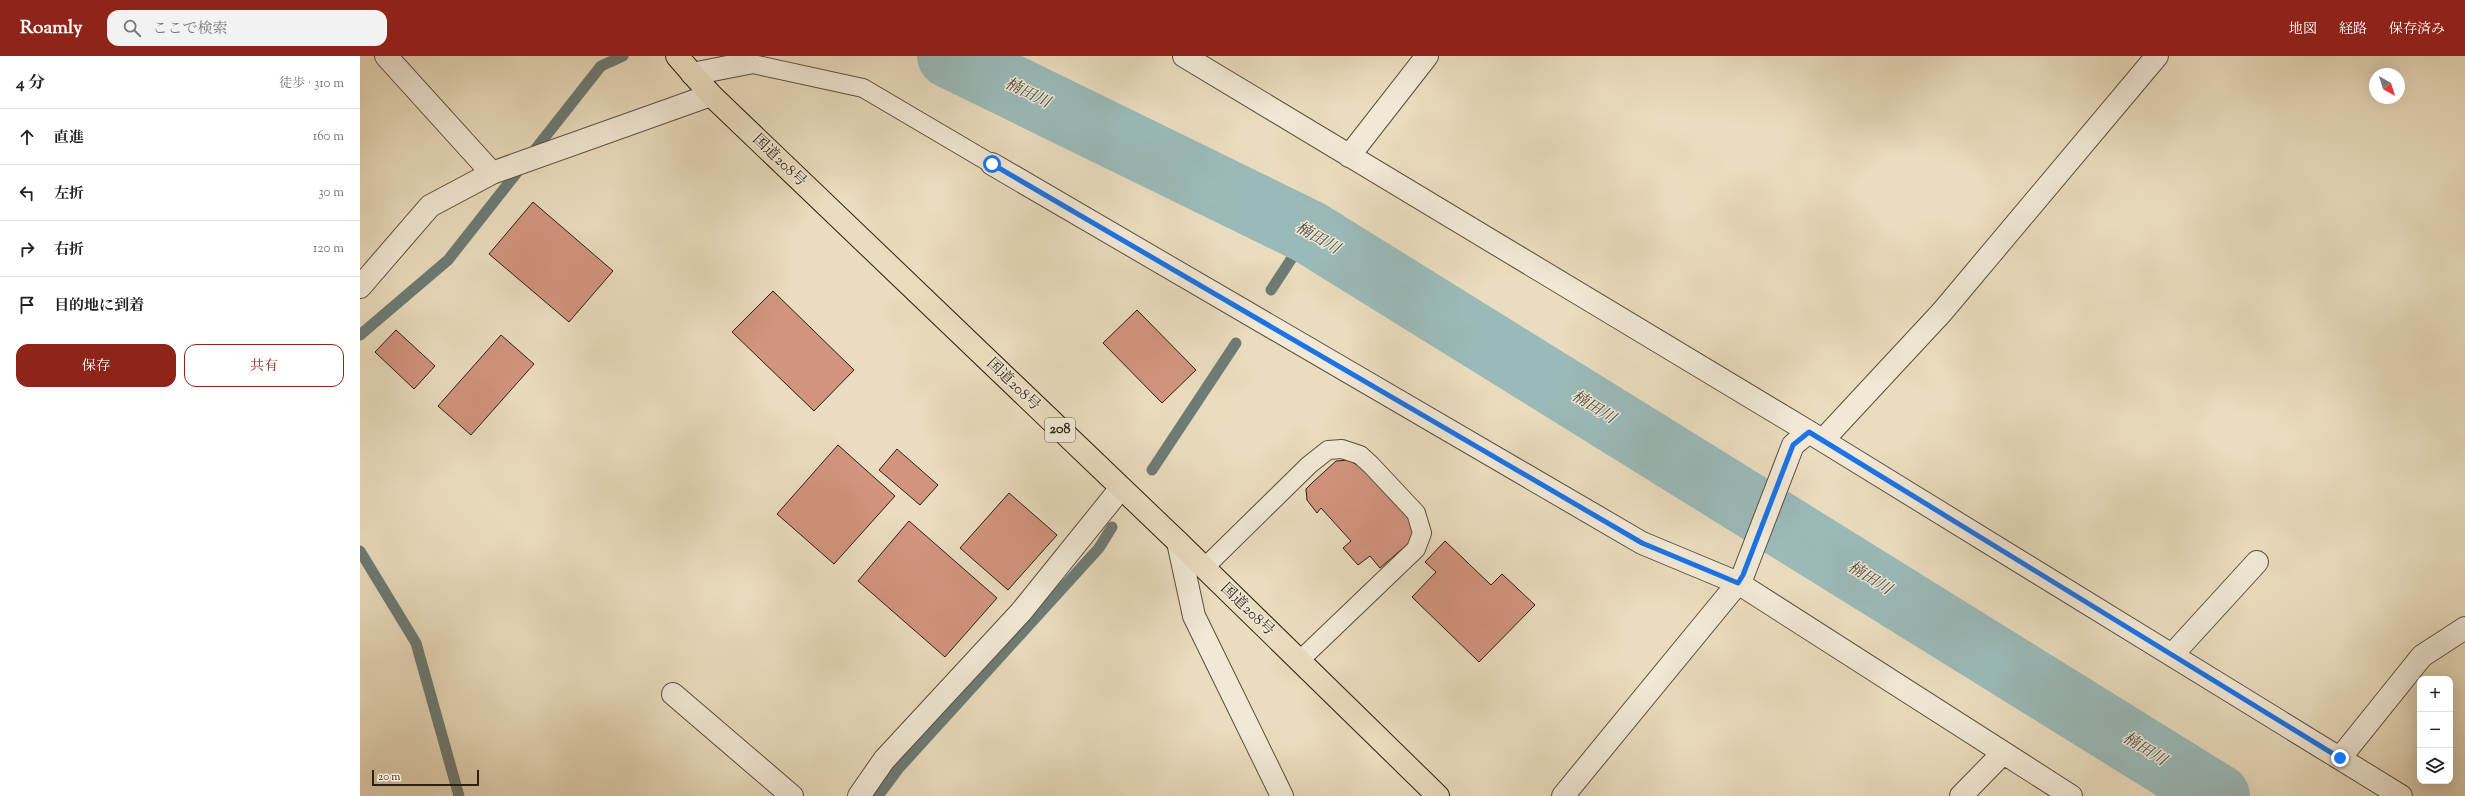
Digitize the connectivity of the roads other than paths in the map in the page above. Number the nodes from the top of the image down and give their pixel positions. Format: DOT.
graph roads {
  1 [pos="386,56"];
  2 [pos="1184,56"];
  3 [pos="1426,56"];
  4 [pos="2157,56"];
  5 [pos="748,63"];
  6 [pos="684,64"];
  7 [pos="711,95"];
  8 [pos="1349,156"];
  9 [pos="992,164"];
  10 [pos="492,173"];
  11 [pos="360,287"];
  12 [pos="1808,439"];
  13 [pos="1121,488"];
  14 [pos="1178,542"];
  15 [pos="2257,562"];
  16 [pos="1204,568"];
  17 [pos="1740,579"];
  18 [pos="2465,628"];
  19 [pos="2172,655"];
  20 [pos="1299,661"];
  21 [pos="673,694"];
  22 [pos="2003,753"];
  23 [pos="2340,758"];
  24 [pos="792,796"];
  25 [pos="859,796"];
  26 [pos="1282,796"];
  27 [pos="1438,796"];
  28 [pos="1563,796"];
  29 [pos="1961,796"];
  30 [pos="2071,796"];
  31 [pos="2400,796"];
  1 -- 10 [label="street"];
  2 -- 8 [label="street"];
  3 -- 8 [label="street"];
  4 -- 12 [label="street"];
  5 -- 6 [label="street"];
  5 -- 9 [label="lane"];
  6 -- 7 [label="highway, 国道208号 / 208"];
  7 -- 10 [label="street"];
  7 -- 13 [label="highway, 国道208号 / 208"];
  8 -- 12 [label="street"];
  9 -- 17 [label="street"];
  10 -- 11 [label="street"];
  12 -- 17 [label="street"];
  12 -- 19 [label="street"];
  13 -- 14 [label="highway, 国道208号 / 208"];
  13 -- 25 [label="street"];
  14 -- 16 [label="highway, 国道208号 / 208"];
  14 -- 26 [label="street"];
  15 -- 19 [label="street"];
  16 -- 20 [label="highway, 国道208号 / 208"];
  16 -- 20 [label="lane"];
  17 -- 22 [label="street"];
  17 -- 28 [label="street"];
  18 -- 23 [label="street"];
  19 -- 23 [label="street"];
  20 -- 27 [label="highway, 国道208号 / 208"];
  21 -- 24 [label="street"];
  22 -- 29 [label="street"];
  22 -- 30 [label="street"];
  23 -- 31 [label="street"];
}
